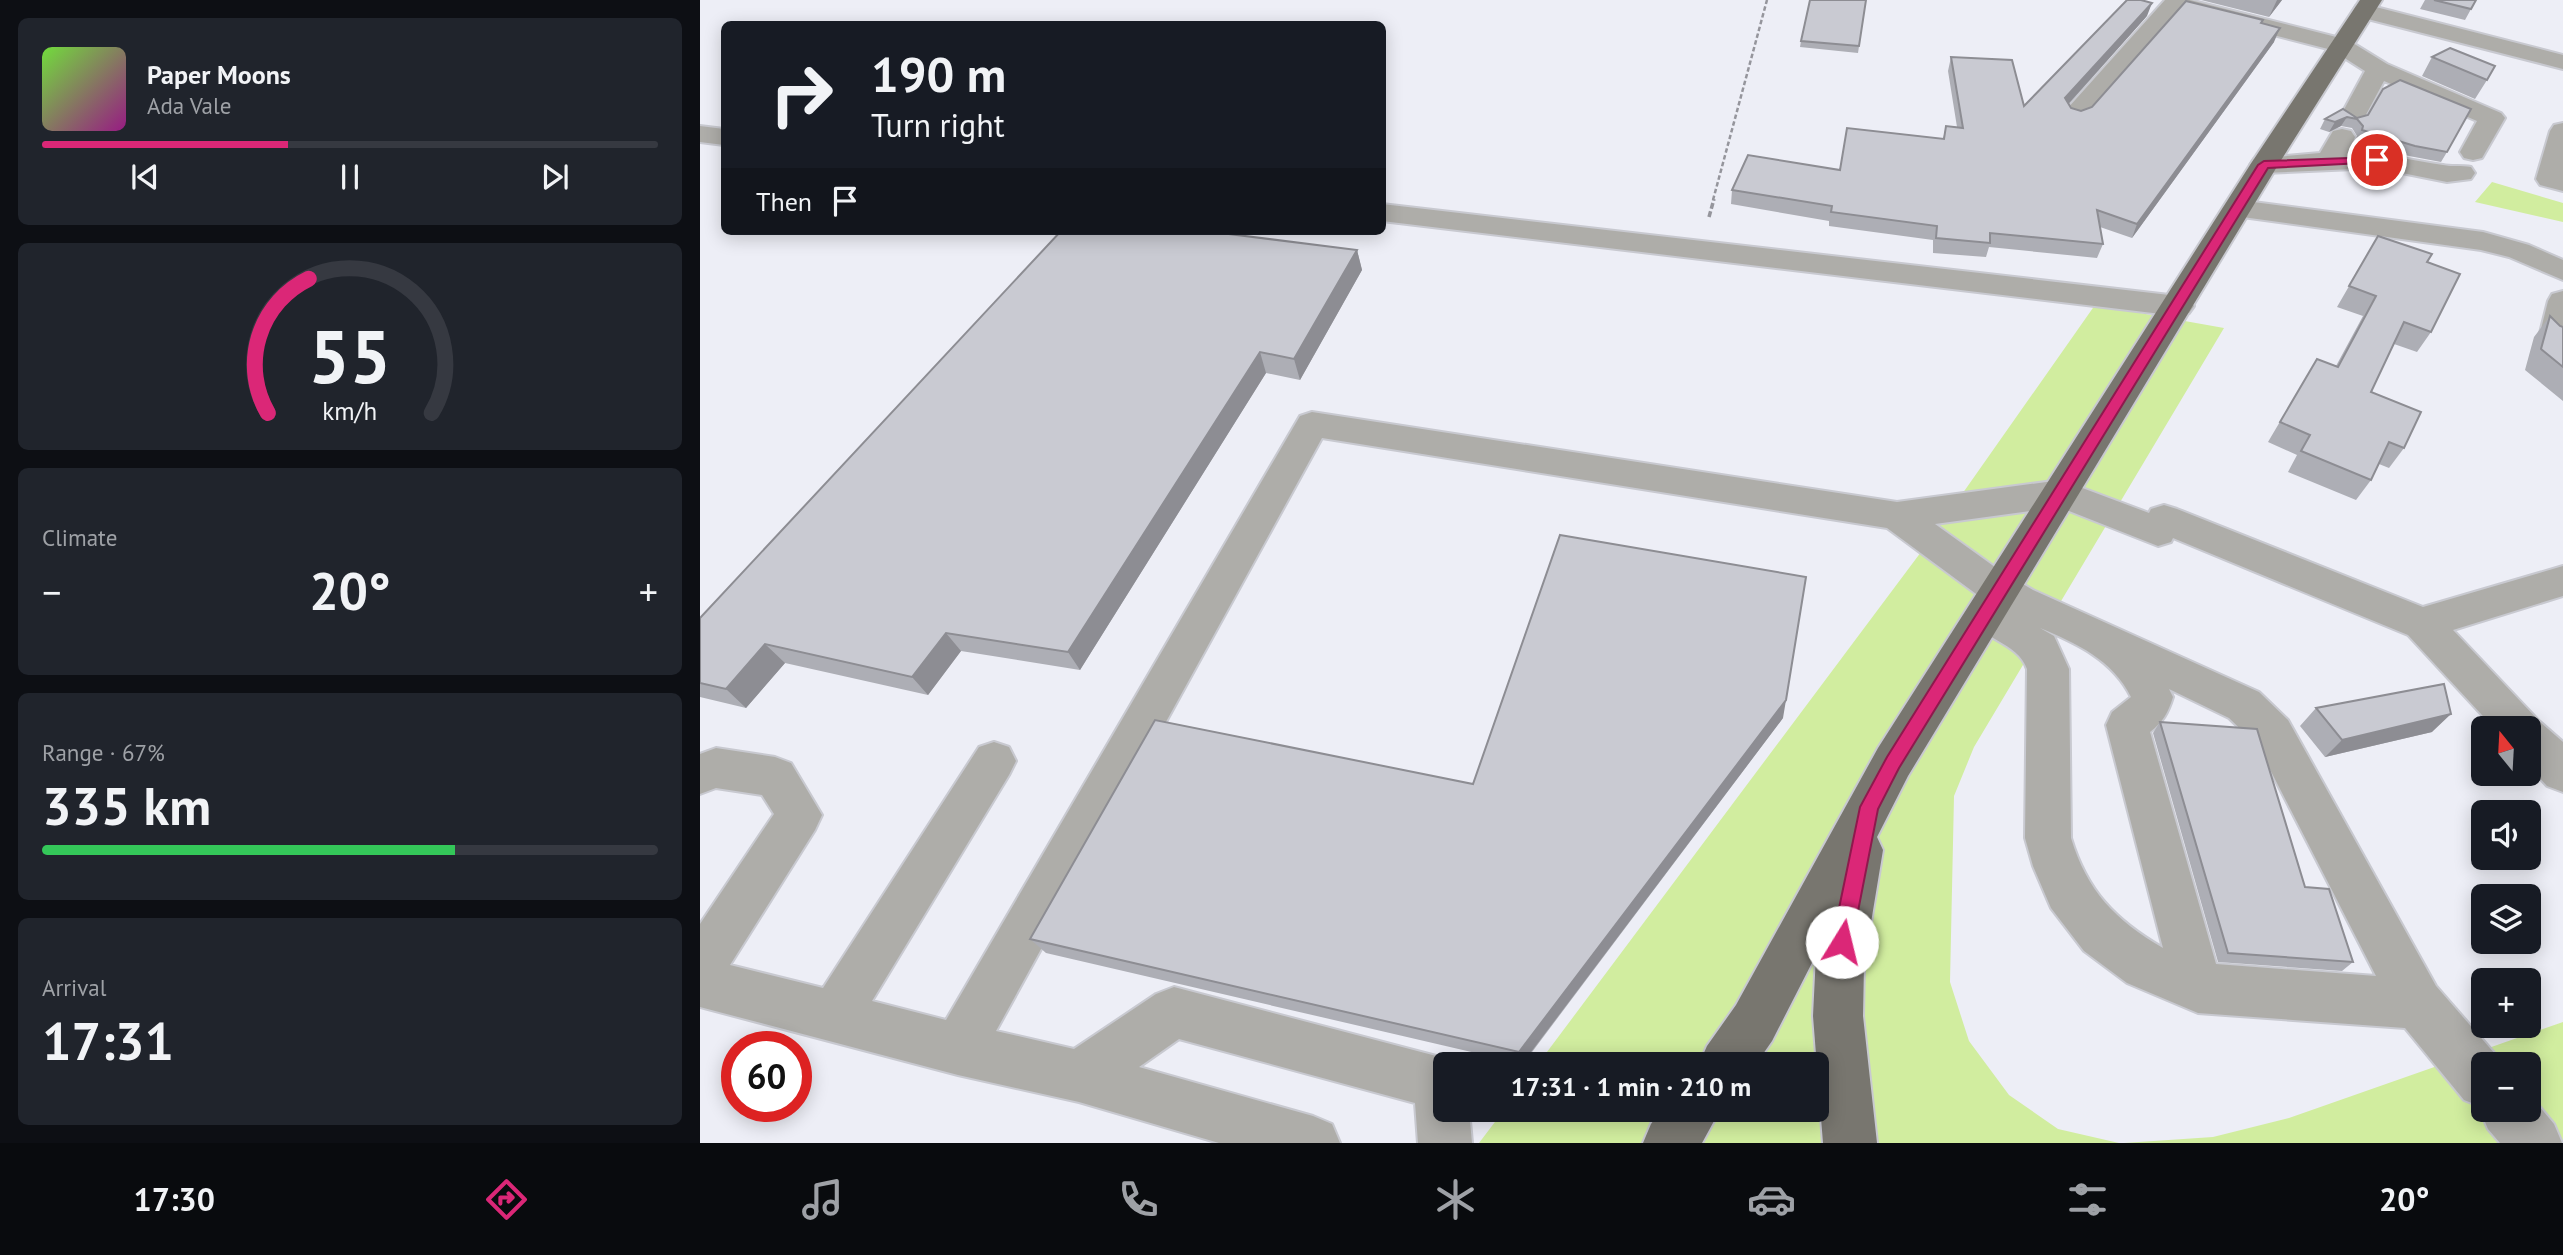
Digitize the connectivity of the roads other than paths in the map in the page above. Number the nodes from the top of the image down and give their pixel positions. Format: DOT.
graph roads {
  1 [pos="2174,2"];
  2 [pos="2367,5"];
  3 [pos="2340,46"];
  4 [pos="2563,62"];
  5 [pos="2378,69"];
  6 [pos="2427,72"];
  7 [pos="2473,91"];
  8 [pos="2076,114"];
  9 [pos="2492,118"];
  10 [pos="2563,131"];
  11 [pos="700,134"];
  12 [pos="721,137"];
  13 [pos="2330,161"];
  14 [pos="2264,165"];
  15 [pos="2563,183"];
  16 [pos="2238,209"];
  17 [pos="1386,212"];
  18 [pos="2563,271"];
  19 [pos="2563,301"];
  20 [pos="2178,306"];
  21 [pos="2555,337"];
  22 [pos="2061,493"];
  23 [pos="1897,516"];
  24 [pos="2563,581"];
  25 [pos="1993,602"];
  26 [pos="2423,624"];
  27 [pos="2113,643"];
  28 [pos="2510,716"];
  29 [pos="2541,749"];
  30 [pos="994,761"];
  31 [pos="2563,772"];
  32 [pos="700,774"];
  33 [pos="1869,807"];
  34 [pos="700,967"];
  35 [pos="700,982"];
  36 [pos="2198,988"];
  37 [pos="2418,1004"];
  38 [pos="834,1017"];
  39 [pos="958,1049"];
  40 [pos="1734,1052"];
  41 [pos="2471,1068"];
  42 [pos="1079,1076"];
  43 [pos="1685,1122"];
  44 [pos="2517,1122"];
  45 [pos="1313,1143"];
  46 [pos="1445,1143"];
  47 [pos="1670,1143"];
  48 [pos="1850,1143"];
  49 [pos="2535,1143"];
  1 -- 3 [label="lane"];
  1 -- 8 [label="lane"];
  2 -- 3 [label="main road"];
  2 -- 4 [label="lane"];
  3 -- 5 [label="lane"];
  3 -- 14 [label="main road"];
  5 -- 6 [label="lane"];
  5 -- 9 [label="lane"];
  5 -- 13 [label="lane"];
  7 -- 9 [label="lane"];
  9 -- 13 [label="lane"];
  10 -- 15 [label="lane"];
  11 -- 12 [label="lane"];
  13 -- 14 [label="lane"];
  14 -- 16 [label="main road"];
  16 -- 18 [label="lane"];
  16 -- 20 [label="main road"];
  17 -- 20 [label="lane"];
  19 -- 21 [label="lane"];
  20 -- 22 [label="main road"];
  22 -- 23 [label="lane"];
  22 -- 25 [label="main road"];
  22 -- 26 [label="lane"];
  23 -- 25 [label="lane"];
  23 -- 39 [label="lane"];
  24 -- 26 [label="lane"];
  25 -- 27 [label="lane"];
  25 -- 33 [label="main road"];
  25 -- 36 [label="lane"];
  26 -- 28 [label="lane"];
  27 -- 36 [label="lane"];
  27 -- 37 [label="lane"];
  29 -- 31 [label="lane"];
  30 -- 38 [label="lane"];
  32 -- 34 [label="lane"];
  33 -- 40 [label="main road"];
  33 -- 48 [label="main road"];
  35 -- 38 [label="lane"];
  36 -- 37 [label="lane"];
  37 -- 41 [label="lane"];
  38 -- 39 [label="lane"];
  39 -- 42 [label="lane"];
  42 -- 45 [label="lane"];
  42 -- 46 [label="lane"];
  43 -- 47 [label="main road"];
  44 -- 49 [label="lane"];
}
